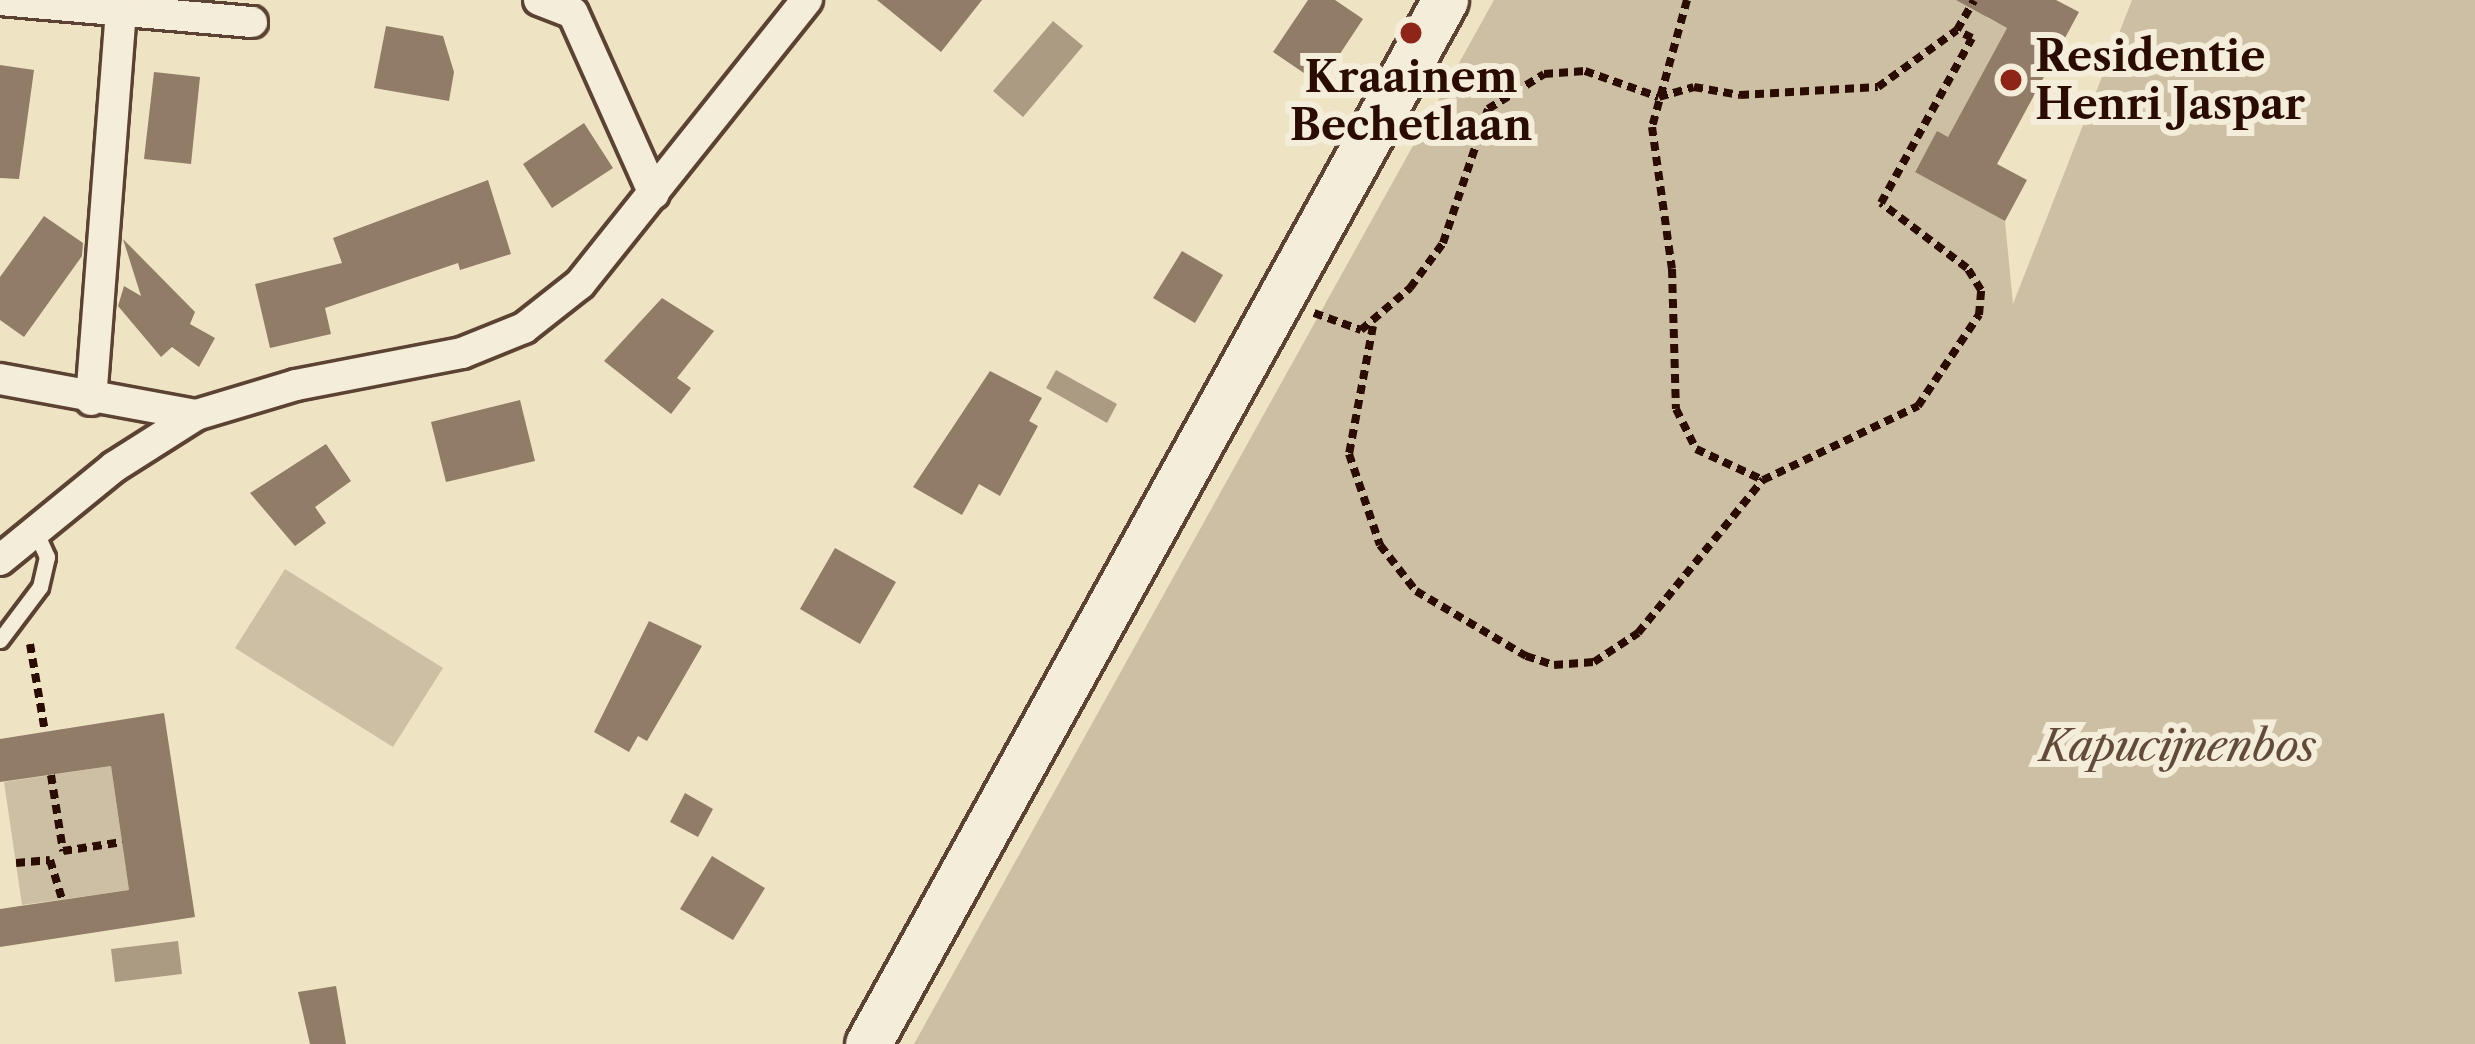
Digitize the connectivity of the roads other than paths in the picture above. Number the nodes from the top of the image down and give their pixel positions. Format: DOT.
graph roads {
  1 [pos="0,0"];
  2 [pos="539,0"];
  3 [pos="808,0"];
  4 [pos="1445,0"];
  5 [pos="121,10"];
  6 [pos="252,22"];
  7 [pos="654,194"];
  8 [pos="0,379"];
  9 [pos="91,400"];
  10 [pos="196,415"];
  11 [pos="34,528"];
  12 [pos="0,560"];
  13 [pos="0,640"];
  14 [pos="868,1044"];
  1 -- 5 [label="street"];
  2 -- 7 [label="street"];
  3 -- 7 [label="street"];
  4 -- 14 [label="street"];
  5 -- 6 [label="street"];
  5 -- 9 [label="street"];
  7 -- 10 [label="street"];
  8 -- 9 [label="street"];
  9 -- 10 [label="street"];
  10 -- 11 [label="street"];
  11 -- 12 [label="street"];
  11 -- 13 [label="lane"];
}
